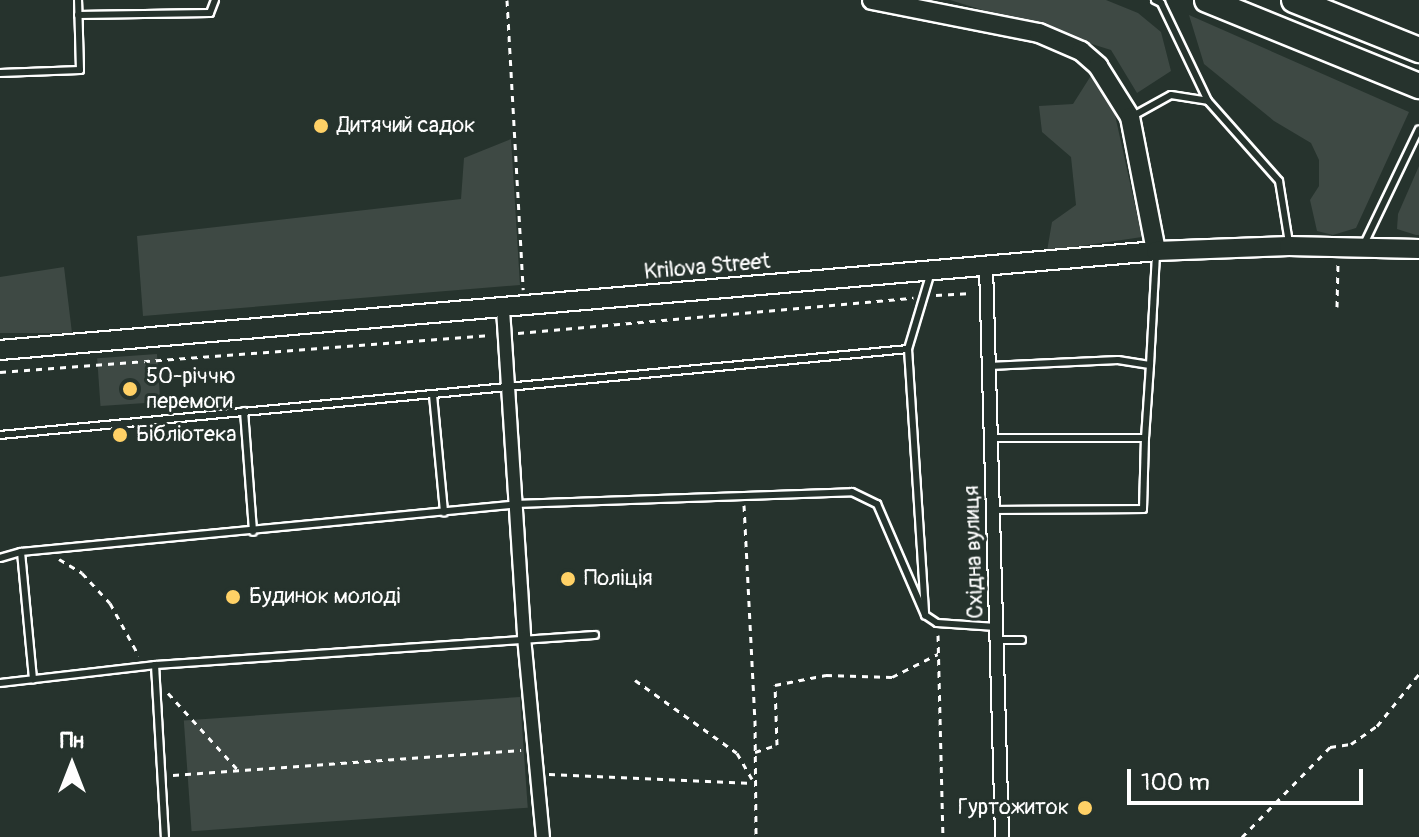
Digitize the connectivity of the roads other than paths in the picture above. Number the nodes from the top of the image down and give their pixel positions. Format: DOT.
graph roads {
  1 [pos="78,0"];
  2 [pos="215,0"];
  3 [pos="872,0"];
  4 [pos="1155,0"];
  5 [pos="1207,0"];
  6 [pos="1294,0"];
  7 [pos="78,15"];
  8 [pos="1321,46"];
  9 [pos="1419,50"];
  10 [pos="0,73"];
  11 [pos="1419,86"];
  12 [pos="1419,99"];
  13 [pos="1208,101"];
  14 [pos="1130,117"];
  15 [pos="1419,129"];
  16 [pos="1289,246"];
  17 [pos="1362,247"];
  18 [pos="1419,249"];
  19 [pos="1156,251"];
  20 [pos="986,266"];
  21 [pos="931,271"];
  22 [pos="503,309"];
  23 [pos="908,349"];
  24 [pos="0,350"];
  25 [pos="1150,365"];
  26 [pos="989,366"];
  27 [pos="506,388"];
  28 [pos="433,395"];
  29 [pos="244,411"];
  30 [pos="0,435"];
  31 [pos="991,438"];
  32 [pos="1145,438"];
  33 [pos="515,504"];
  34 [pos="993,510"];
  35 [pos="444,512"];
  36 [pos="253,532"];
  37 [pos="21,552"];
  38 [pos="0,558"];
  39 [pos="925,615"];
  40 [pos="996,633"];
  41 [pos="595,635"];
  42 [pos="524,637"];
  43 [pos="1022,640"];
  44 [pos="155,665"];
  45 [pos="33,679"];
  46 [pos="0,683"];
  47 [pos="165,837"];
  48 [pos="543,837"];
  49 [pos="1002,837"];
  1 -- 7 [label="lane"];
  2 -- 7 [label="lane"];
  3 -- 14 [label="street"];
  4 -- 13 [label="lane"];
  5 -- 8 [label="highway"];
  6 -- 9 [label="highway"];
  7 -- 10 [label="lane"];
  8 -- 11 [label="highway"];
  8 -- 12 [label="highway"];
  13 -- 14 [label="lane"];
  13 -- 16 [label="lane"];
  14 -- 19 [label="street"];
  15 -- 17 [label="lane"];
  16 -- 17 [label="street, Krilova Street"];
  16 -- 19 [label="street, Krilova Street"];
  17 -- 18 [label="street, Krilova Street"];
  19 -- 20 [label="street, Krilova Street"];
  19 -- 25 [label="lane"];
  20 -- 21 [label="street, Krilova Street"];
  20 -- 26 [label="street, Східна вулиця"];
  21 -- 22 [label="street, Krilova Street"];
  21 -- 23 [label="lane"];
  22 -- 24 [label="street, Krilova Street"];
  22 -- 27 [label="street"];
  23 -- 27 [label="lane"];
  23 -- 39 [label="lane"];
  25 -- 26 [label="lane"];
  25 -- 32 [label="lane"];
  26 -- 31 [label="street, Східна вулиця"];
  27 -- 28 [label="lane"];
  27 -- 33 [label="street"];
  28 -- 29 [label="lane"];
  28 -- 35 [label="lane"];
  29 -- 30 [label="lane"];
  29 -- 36 [label="lane"];
  31 -- 32 [label="lane"];
  31 -- 34 [label="street, Східна вулиця"];
  32 -- 34 [label="lane"];
  33 -- 35 [label="lane"];
  33 -- 39 [label="lane"];
  33 -- 42 [label="street"];
  34 -- 40 [label="street, Східна вулиця"];
  35 -- 36 [label="lane"];
  36 -- 37 [label="lane"];
  37 -- 38 [label="lane"];
  37 -- 45 [label="lane"];
  39 -- 40 [label="lane"];
  40 -- 43 [label="lane"];
  40 -- 49 [label="street, Східна вулиця"];
  41 -- 42 [label="lane"];
  42 -- 44 [label="lane"];
  42 -- 48 [label="street"];
  44 -- 45 [label="lane"];
  44 -- 47 [label="lane"];
  45 -- 46 [label="lane"];
}
